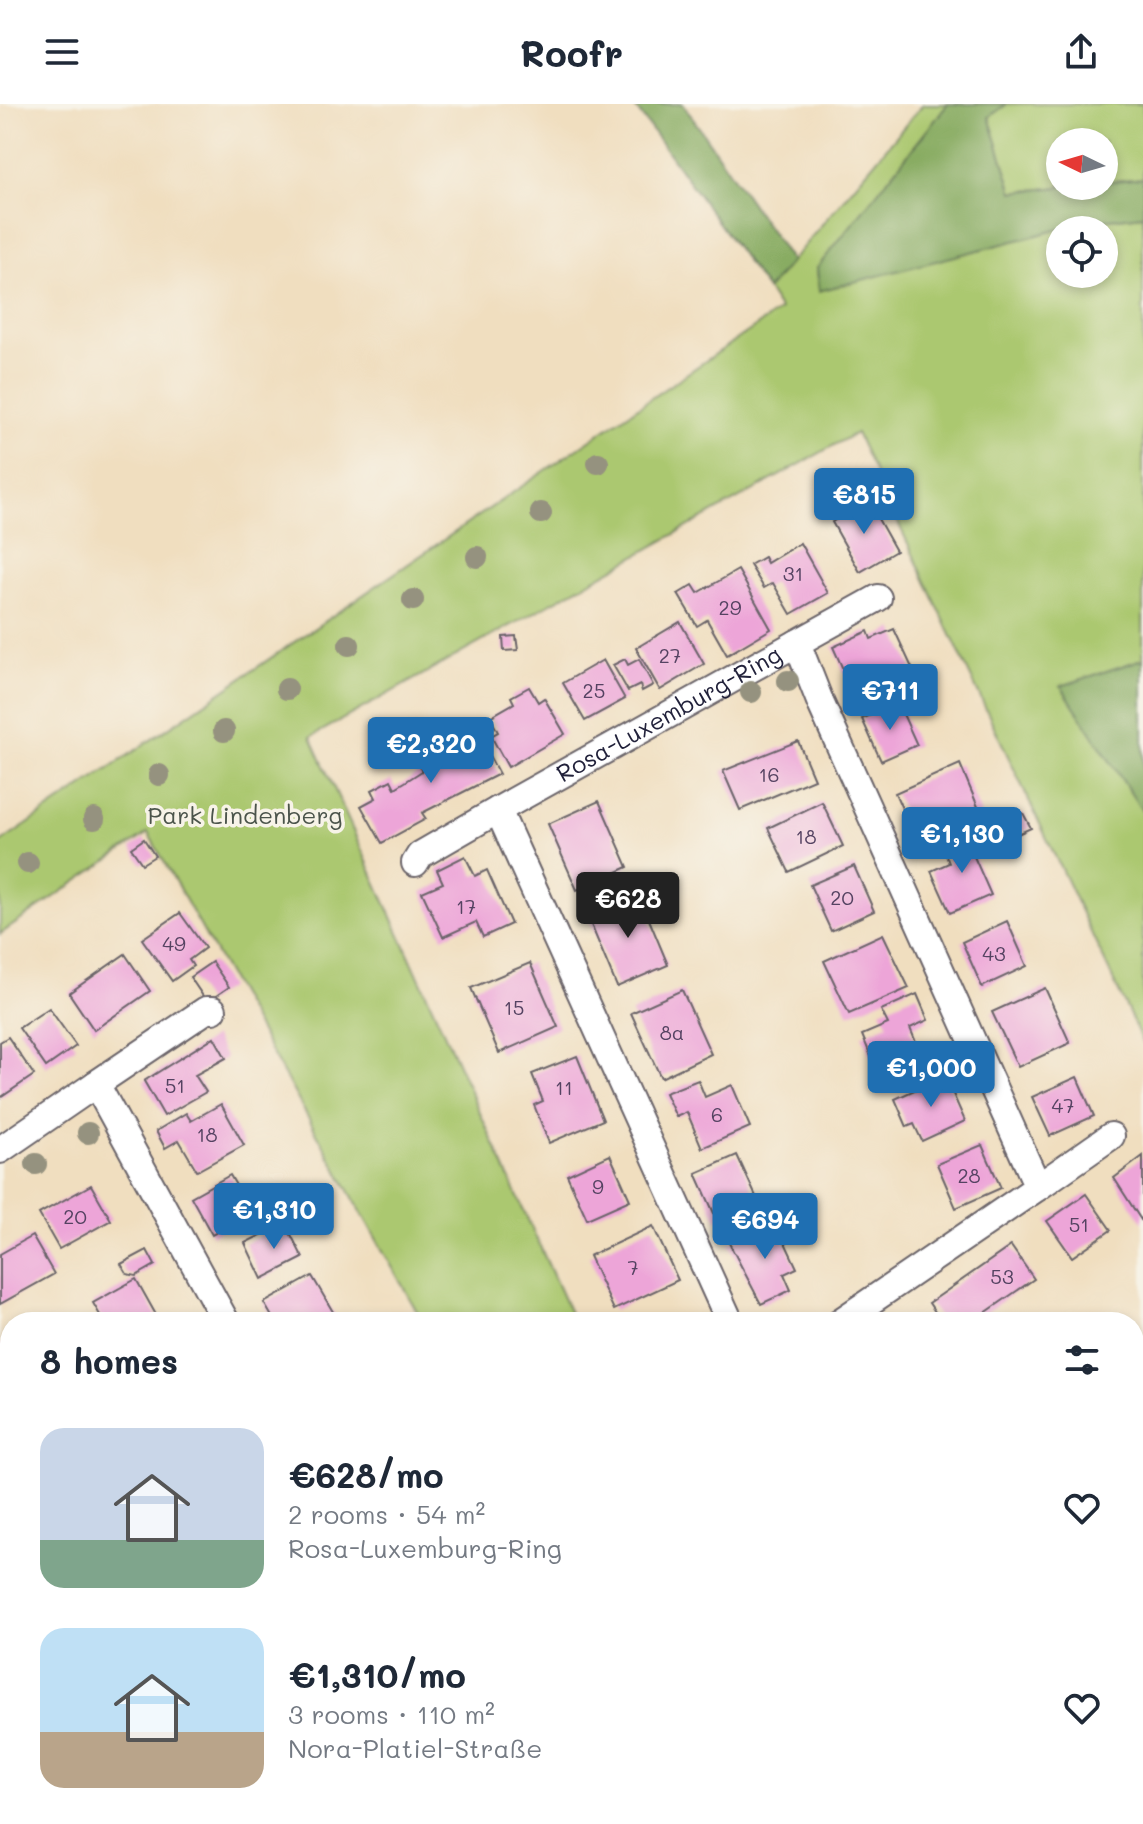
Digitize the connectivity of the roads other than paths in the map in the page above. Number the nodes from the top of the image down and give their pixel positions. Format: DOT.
graph roads {
  1 [pos="878,598"];
  2 [pos="797,643"];
  3 [pos="498,810"];
  4 [pos="415,863"];
  5 [pos="213,1010"];
  6 [pos="96,1084"];
  7 [pos="1111,1136"];
  8 [pos="0,1150"];
  9 [pos="1038,1187"];
  10 [pos="221,1312"];
  11 [pos="725,1312"];
  12 [pos="855,1312"];
  1 -- 2 [label="street, Rosa-Luxemburg-Ring"];
  2 -- 3 [label="street, Rosa-Luxemburg-Ring"];
  2 -- 9 [label="street, Rosa-Luxemburg-Ring"];
  3 -- 4 [label="street, Rosa-Luxemburg-Ring"];
  3 -- 11 [label="street"];
  5 -- 6 [label="street"];
  6 -- 8 [label="street"];
  6 -- 10 [label="street"];
  7 -- 9 [label="street"];
  9 -- 12 [label="street"];
}
